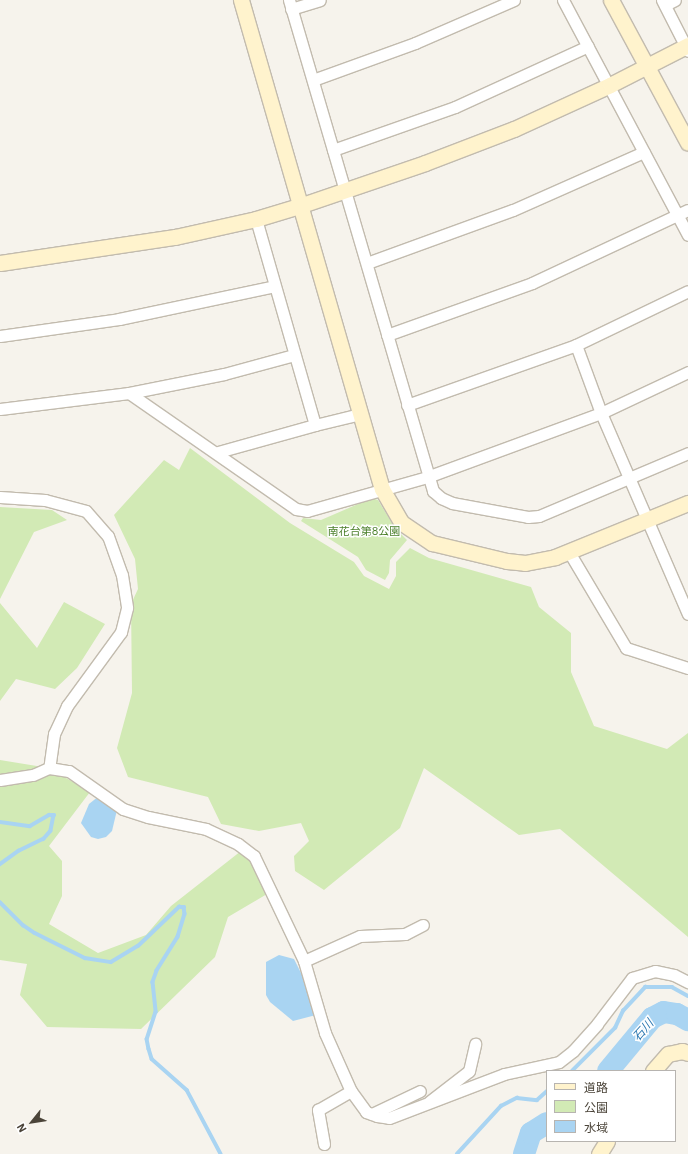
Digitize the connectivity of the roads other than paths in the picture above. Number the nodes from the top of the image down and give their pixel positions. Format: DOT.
graph roads {
  1 [pos="241,0"];
  2 [pos="320,0"];
  3 [pos="514,0"];
  4 [pos="563,0"];
  5 [pos="611,0"];
  6 [pos="667,2"];
  7 [pos="290,4"];
  8 [pos="588,46"];
  9 [pos="687,47"];
  10 [pos="647,67"];
  11 [pos="313,80"];
  12 [pos="610,86"];
  13 [pos="688,143"];
  14 [pos="333,150"];
  15 [pos="644,152"];
  16 [pos="346,192"];
  17 [pos="299,206"];
  18 [pos="688,210"];
  19 [pos="678,215"];
  20 [pos="256,219"];
  21 [pos="688,235"];
  22 [pos="0,263"];
  23 [pos="367,264"];
  24 [pos="275,286"];
  25 [pos="688,291"];
  26 [pos="387,335"];
  27 [pos="0,336"];
  28 [pos="576,345"];
  29 [pos="294,355"];
  30 [pos="688,372"];
  31 [pos="129,393"];
  32 [pos="407,405"];
  33 [pos="0,409"];
  34 [pos="601,413"];
  35 [pos="360,414"];
  36 [pos="315,425"];
  37 [pos="218,452"];
  38 [pos="688,453"];
  39 [pos="427,477"];
  40 [pos="629,479"];
  41 [pos="382,490"];
  42 [pos="0,497"];
  43 [pos="688,503"];
  44 [pos="647,520"];
  45 [pos="568,552"];
  46 [pos="688,614"];
  47 [pos="688,668"];
  48 [pos="49,768"];
  49 [pos="0,780"];
  50 [pos="423,925"];
  51 [pos="304,961"];
  52 [pos="688,982"];
  53 [pos="475,1044"];
  54 [pos="688,1053"];
  55 [pos="654,1070"];
  56 [pos="351,1091"];
  57 [pos="420,1092"];
  58 [pos="427,1104"];
  59 [pos="372,1114"];
  60 [pos="606,1142"];
  61 [pos="324,1144"];
  62 [pos="599,1154"];
  1 -- 17 [label="street"];
  2 -- 7 [label="street"];
  3 -- 11 [label="street"];
  4 -- 8 [label="street"];
  5 -- 10 [label="street"];
  6 -- 9 [label="street"];
  7 -- 11 [label="street"];
  8 -- 12 [label="street"];
  8 -- 14 [label="street"];
  9 -- 10 [label="street"];
  10 -- 12 [label="street"];
  10 -- 13 [label="street"];
  11 -- 14 [label="street"];
  12 -- 15 [label="street"];
  12 -- 16 [label="street"];
  14 -- 16 [label="street"];
  15 -- 19 [label="street"];
  15 -- 23 [label="street"];
  16 -- 17 [label="street"];
  16 -- 23 [label="street"];
  17 -- 20 [label="street"];
  17 -- 35 [label="street"];
  18 -- 19 [label="street"];
  19 -- 21 [label="street"];
  19 -- 26 [label="street"];
  20 -- 22 [label="street"];
  20 -- 24 [label="street"];
  23 -- 26 [label="street"];
  24 -- 27 [label="street"];
  24 -- 29 [label="street"];
  25 -- 28 [label="street"];
  26 -- 32 [label="street"];
  28 -- 32 [label="street"];
  28 -- 34 [label="street"];
  29 -- 31 [label="street"];
  29 -- 36 [label="street"];
  30 -- 34 [label="street"];
  31 -- 33 [label="street"];
  31 -- 37 [label="street"];
  32 -- 39 [label="street"];
  34 -- 39 [label="street"];
  34 -- 40 [label="street"];
  35 -- 36 [label="street"];
  35 -- 41 [label="street"];
  36 -- 37 [label="street"];
  37 -- 41 [label="street"];
  38 -- 40 [label="street"];
  39 -- 40 [label="street"];
  39 -- 41 [label="street"];
  40 -- 44 [label="street"];
  41 -- 45 [label="street"];
  42 -- 48 [label="street"];
  43 -- 44 [label="street"];
  44 -- 45 [label="street"];
  44 -- 46 [label="street"];
  45 -- 47 [label="street"];
  48 -- 49 [label="street"];
  48 -- 51 [label="street"];
  50 -- 51 [label="street"];
  51 -- 56 [label="street"];
  52 -- 58 [label="street"];
  53 -- 58 [label="street"];
  54 -- 55 [label="street"];
  56 -- 59 [label="street"];
  56 -- 61 [label="street"];
  57 -- 59 [label="street"];
  58 -- 59 [label="street"];
  60 -- 62 [label="street"];
}
